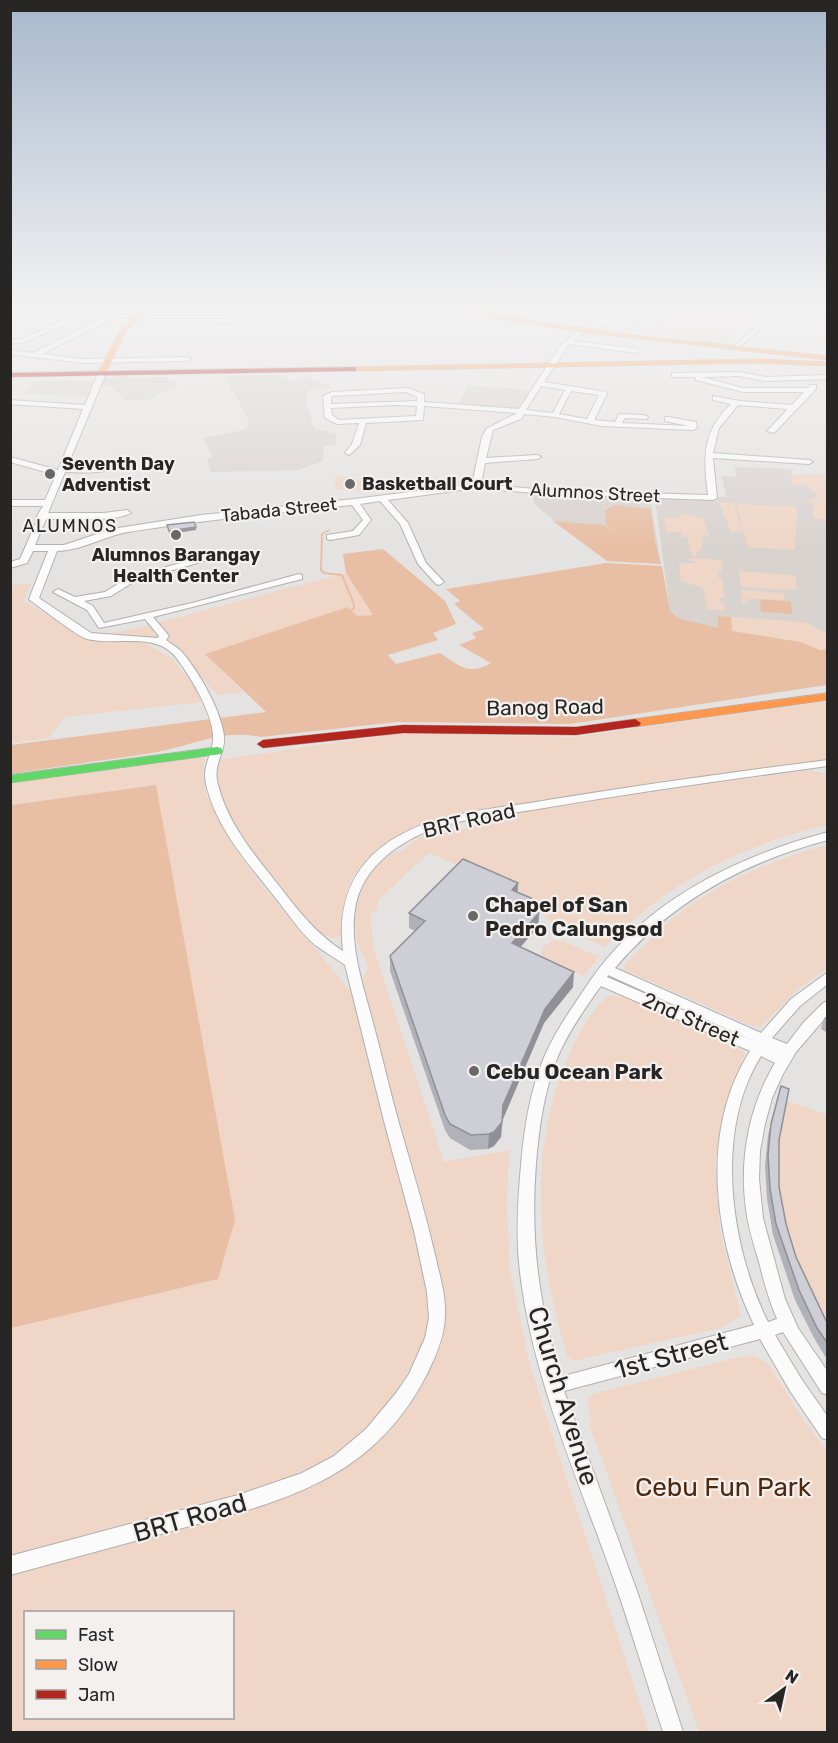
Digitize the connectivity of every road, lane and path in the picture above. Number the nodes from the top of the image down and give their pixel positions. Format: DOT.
graph roads {
  1 [pos="97,386"];
  2 [pos="538,386"];
  3 [pos="554,386"];
  4 [pos="732,386"];
  5 [pos="814,386"];
  6 [pos="569,389"];
  7 [pos="808,392"];
  8 [pos="716,398"];
  9 [pos="765,400"];
  10 [pos="10,402"];
  11 [pos="737,402"];
  12 [pos="422,404"];
  13 [pos="327,406"];
  14 [pos="89,407"];
  15 [pos="795,407"];
  16 [pos="522,411"];
  17 [pos="555,415"];
  18 [pos="644,417"];
  19 [pos="668,419"];
  20 [pos="363,421"];
  21 [pos="589,422"];
  22 [pos="618,424"];
  23 [pos="771,431"];
  24 [pos="349,453"];
  25 [pos="709,455"];
  26 [pos="537,457"];
  27 [pos="10,459"];
  28 [pos="482,461"];
  29 [pos="809,462"];
  30 [pos="110,467"];
  31 [pos="60,471"];
  32 [pos="476,486"];
  33 [pos="382,498"];
  34 [pos="354,502"];
  35 [pos="10,503"];
  36 [pos="46,503"];
  37 [pos="127,513"];
  38 [pos="41,516"];
  39 [pos="330,537"];
  40 [pos="28,548"];
  41 [pos="53,549"];
  42 [pos="207,558"];
  43 [pos="10,565"];
  44 [pos="299,577"];
  45 [pos="439,582"];
  46 [pos="58,592"];
  47 [pos="75,600"];
  48 [pos="148,616"];
  49 [pos="161,641"];
  50 [pos="828,696"];
  51 [pos="218,744"];
  52 [pos="263,744"];
  53 [pos="828,763"];
  54 [pos="10,779"];
  55 [pos="828,836"];
  56 [pos="351,962"];
  57 [pos="602,974"];
  58 [pos="828,976"];
  59 [pos="828,1006"];
  60 [pos="760,1044"];
  61 [pos="786,1055"];
  62 [pos="787,1324"];
  63 [pos="764,1331"];
  64 [pos="555,1386"];
  65 [pos="828,1387"];
  66 [pos="828,1432"];
  67 [pos="10,1566"];
  68 [pos="673,1732"];
  1 -- 14 [label="street"];
  2 -- 16 [label="street"];
  3 -- 6 [label="street"];
  4 -- 7 [label="street"];
  5 -- 7 [label="street"];
  6 -- 17 [label="street"];
  6 -- 21 [label="street"];
  7 -- 9 [label="street"];
  7 -- 15 [label="street"];
  8 -- 11 [label="street"];
  10 -- 14 [label="street"];
  11 -- 15 [label="street"];
  11 -- 25 [label="street"];
  12 -- 13 [label="street"];
  12 -- 13 [label="street"];
  12 -- 16 [label="street"];
  12 -- 20 [label="street"];
  13 -- 20 [label="street"];
  14 -- 31 [label="street"];
  15 -- 23 [label="street"];
  16 -- 17 [label="street"];
  16 -- 28 [label="street"];
  17 -- 21 [label="street"];
  18 -- 22 [label="street"];
  19 -- 22 [label="street"];
  20 -- 24 [label="street"];
  21 -- 22 [label="street"];
  25 -- 29 [label="street"];
  25 -- 32 [label="street, Alumnos Street"];
  26 -- 28 [label="street"];
  27 -- 31 [label="street"];
  28 -- 32 [label="street"];
  30 -- 31 [label="street"];
  31 -- 36 [label="street"];
  32 -- 33 [label="street, Tabada Street"];
  33 -- 34 [label="street, Tabada Street"];
  33 -- 45 [label="street"];
  34 -- 39 [label="street"];
  34 -- 41 [label="street, Tabada Street"];
  35 -- 36 [label="street"];
  36 -- 38 [label="street"];
  37 -- 38 [label="street"];
  38 -- 40 [label="street"];
  40 -- 41 [label="street, Tabada Street"];
  40 -- 43 [label="street"];
  41 -- 49 [label="street"];
  42 -- 47 [label="street"];
  44 -- 48 [label="street"];
  46 -- 47 [label="street"];
  47 -- 48 [label="street"];
  48 -- 49 [label="street"];
  49 -- 51 [label="street"];
  50 -- 52 [label="street, Banog Road"];
  51 -- 54 [label="street"];
  51 -- 56 [label="street"];
  53 -- 56 [label="street, BRT Road"];
  55 -- 57 [label="street, Church Avenue"];
  56 -- 67 [label="street, BRT Road"];
  57 -- 60 [label="street, 2nd Street"];
  57 -- 64 [label="street, Church Avenue"];
  58 -- 60 [label="street"];
  59 -- 61 [label="street"];
  60 -- 61 [label="street, 2nd Street"];
  60 -- 63 [label="street"];
  61 -- 62 [label="street"];
  62 -- 63 [label="street, 1st Street"];
  62 -- 65 [label="street"];
  63 -- 64 [label="street, 1st Street"];
  63 -- 66 [label="street"];
  64 -- 68 [label="street, Church Avenue"];
}
